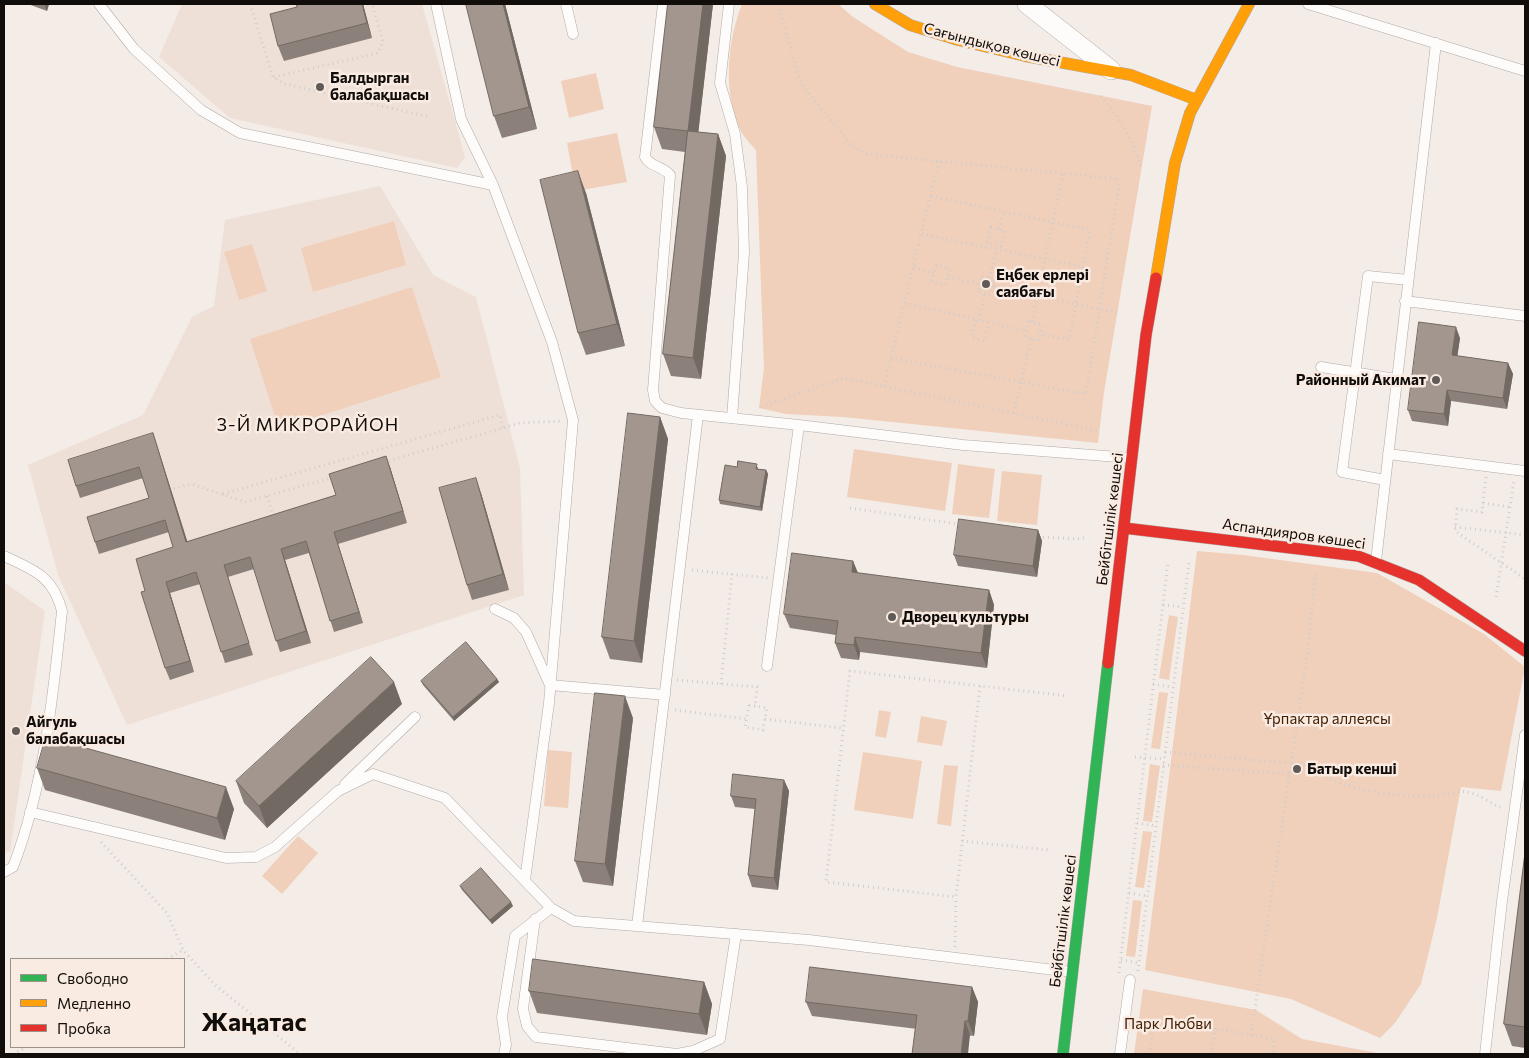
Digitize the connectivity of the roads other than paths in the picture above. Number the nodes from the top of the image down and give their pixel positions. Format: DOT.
graph roads {
  1 [pos="99,4"];
  2 [pos="436,4"];
  3 [pos="566,4"];
  4 [pos="663,4"];
  5 [pos="729,4"];
  6 [pos="875,4"];
  7 [pos="1027,4"];
  8 [pos="1249,4"];
  9 [pos="1308,4"];
  10 [pos="573,34"];
  11 [pos="1436,43"];
  12 [pos="1525,71"];
  13 [pos="1114,72"];
  14 [pos="1197,100"];
  15 [pos="493,185"];
  16 [pos="1408,280"];
  17 [pos="1405,301"];
  18 [pos="1525,316"];
  19 [pos="1321,368"];
  20 [pos="1355,372"];
  21 [pos="1396,379"];
  22 [pos="698,415"];
  23 [pos="732,418"];
  24 [pos="799,424"];
  25 [pos="1388,454"];
  26 [pos="1132,458"];
  27 [pos="1520,471"];
  28 [pos="1385,480"];
  29 [pos="1124,528"];
  30 [pos="4,556"];
  31 [pos="1376,562"];
  32 [pos="495,609"];
  33 [pos="1525,651"];
  34 [pos="768,666"];
  35 [pos="550,685"];
  36 [pos="665,695"];
  37 [pos="415,718"];
  38 [pos="1525,735"];
  39 [pos="338,792"];
  40 [pos="1520,806"];
  41 [pos="30,812"];
  42 [pos="4,872"];
  43 [pos="525,880"];
  44 [pos="551,908"];
  45 [pos="535,919"];
  46 [pos="637,926"];
  47 [pos="736,934"];
  48 [pos="1072,972"];
  49 [pos="1130,980"];
  50 [pos="504,1054"];
  51 [pos="1063,1054"];
  52 [pos="1120,1054"];
  53 [pos="1485,1054"];
  1 -- 15 [label="lane"];
  2 -- 15 [label="lane"];
  3 -- 10 [label="lane"];
  4 -- 22 [label="lane"];
  5 -- 23 [label="lane"];
  6 -- 13 [label="street, Сағындықов көшесі"];
  7 -- 13 [label="street, Сағындықов көшесі"];
  8 -- 14 [label="street, Бейбітшілік көшесі"];
  9 -- 11 [label="lane"];
  11 -- 12 [label="lane"];
  11 -- 16 [label="lane"];
  13 -- 14 [label="street, Сағындықов көшесі"];
  14 -- 26 [label="street, Бейбітшілік көшесі"];
  15 -- 35 [label="lane"];
  16 -- 17 [label="lane"];
  16 -- 20 [label="lane"];
  17 -- 18 [label="lane"];
  17 -- 21 [label="lane"];
  19 -- 20 [label="lane"];
  20 -- 21 [label="lane"];
  20 -- 28 [label="lane"];
  21 -- 25 [label="lane"];
  22 -- 23 [label="lane"];
  22 -- 36 [label="lane"];
  23 -- 24 [label="lane"];
  24 -- 26 [label="lane"];
  24 -- 34 [label="lane"];
  25 -- 27 [label="lane"];
  25 -- 28 [label="lane"];
  26 -- 29 [label="street, Бейбітшілік көшесі"];
  28 -- 31 [label="lane"];
  29 -- 31 [label="street, Аспандияров көшесі"];
  29 -- 48 [label="street, Бейбітшілік көшесі"];
  30 -- 41 [label="lane"];
  31 -- 33 [label="street, Аспандияров көшесі"];
  32 -- 35 [label="lane"];
  35 -- 36 [label="lane"];
  35 -- 43 [label="lane"];
  36 -- 46 [label="lane"];
  37 -- 39 [label="lane"];
  38 -- 40 [label="lane"];
  39 -- 41 [label="lane"];
  39 -- 43 [label="lane"];
  40 -- 53 [label="lane"];
  41 -- 42 [label="lane"];
  43 -- 44 [label="lane"];
  44 -- 45 [label="lane"];
  44 -- 46 [label="lane"];
  45 -- 47 [label="lane"];
  45 -- 50 [label="lane"];
  46 -- 47 [label="lane"];
  47 -- 48 [label="lane"];
  48 -- 51 [label="street, Бейбітшілік көшесі"];
  49 -- 52 [label="lane"];
}
